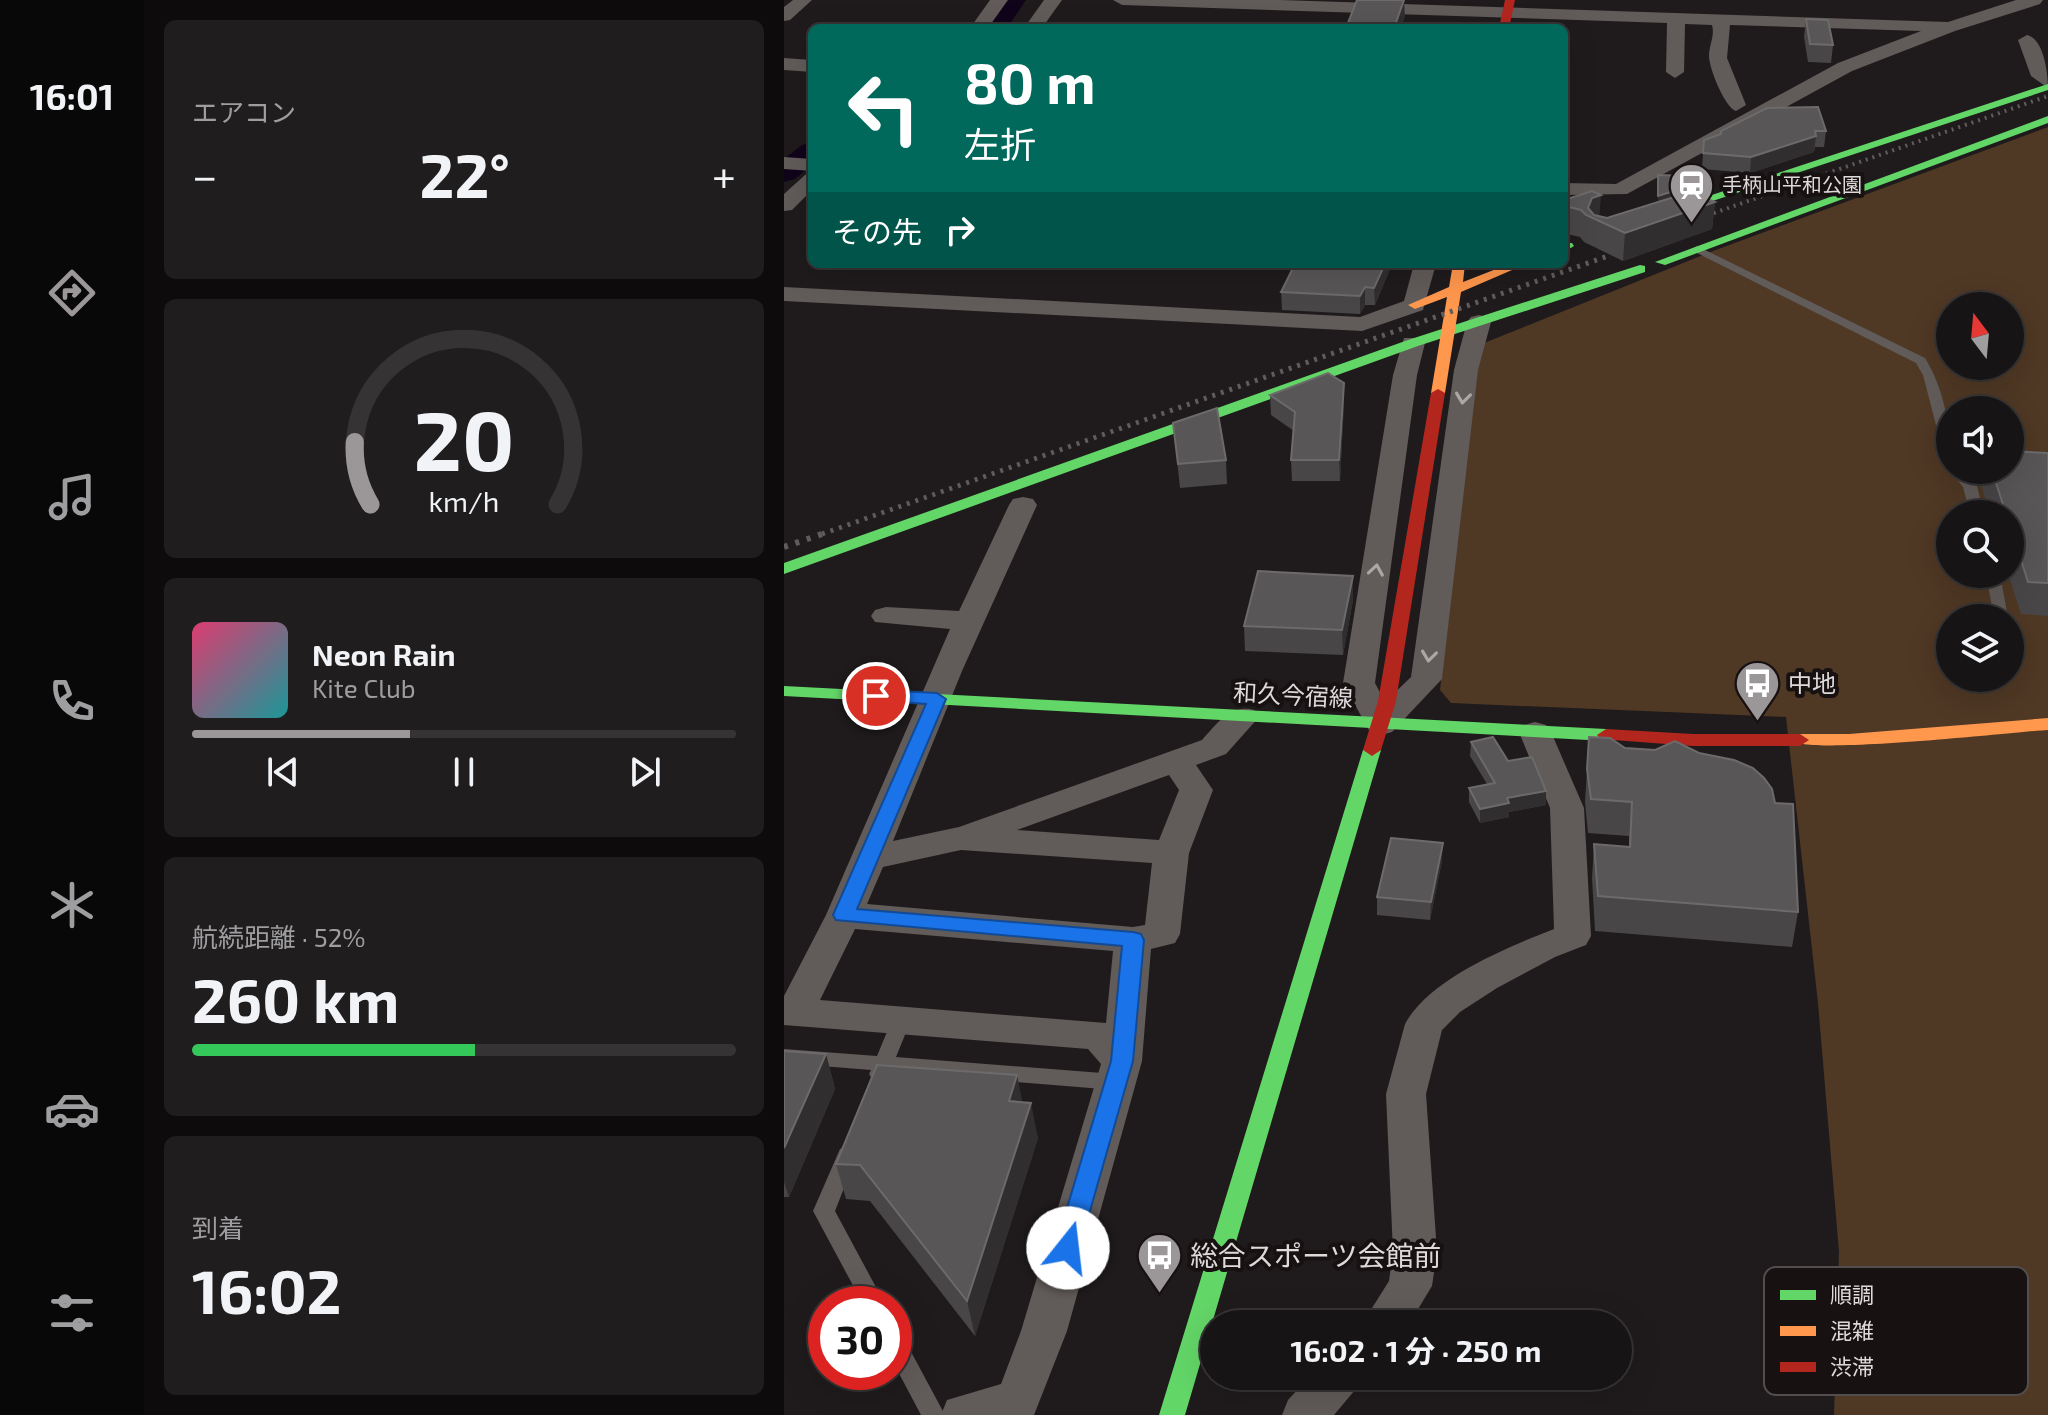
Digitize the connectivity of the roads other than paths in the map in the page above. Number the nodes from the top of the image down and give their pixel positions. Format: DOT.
graph roads {
  1 [pos="803,0"];
  2 [pos="999,0"];
  3 [pos="1053,0"];
  4 [pos="1122,0"];
  5 [pos="1832,0"];
  6 [pos="2034,0"];
  7 [pos="1300,3"];
  8 [pos="1364,3"];
  9 [pos="1414,4"];
  10 [pos="1507,13"];
  11 [pos="784,16"];
  12 [pos="1676,17"];
  13 [pos="1720,19"];
  14 [pos="1834,22"];
  15 [pos="982,24"];
  16 [pos="1036,24"];
  17 [pos="1297,24"];
  18 [pos="1949,27"];
  19 [pos="2048,40"];
  20 [pos="784,64"];
  21 [pos="808,66"];
  22 [pos="1675,72"];
  23 [pos="2048,84"];
  24 [pos="1736,105"];
  25 [pos="2048,119"];
  26 [pos="784,163"];
  27 [pos="808,165"];
  28 [pos="808,183"];
  29 [pos="1568,189"];
  30 [pos="784,205"];
  31 [pos="1632,224"];
  32 [pos="1701,251"];
  33 [pos="1661,262"];
  34 [pos="1424,268"];
  35 [pos="1458,268"];
  36 [pos="1498,268"];
  37 [pos="1640,269"];
  38 [pos="784,294"];
  39 [pos="1415,305"];
  40 [pos="1479,322"];
  41 [pos="1413,343"];
  42 [pos="1936,401"];
  43 [pos="1023,505"];
  44 [pos="784,569"];
  45 [pos="886,616"];
  46 [pos="970,621"];
  47 [pos="784,691"];
  48 [pos="937,699"];
  49 [pos="1243,717"];
  50 [pos="2048,724"];
  51 [pos="1381,725"];
  52 [pos="1535,732"];
  53 [pos="1176,760"];
  54 [pos="961,838"];
  55 [pos="1171,853"];
  56 [pos="867,858"];
  57 [pos="844,915"];
  58 [pos="1133,940"];
  59 [pos="790,1011"];
  60 [pos="901,1020"];
  61 [pos="784,1056"];
  62 [pos="883,1064"];
  63 [pos="1119,1072"];
  64 [pos="871,1093"];
  65 [pos="853,1138"];
  66 [pos="864,1286"];
  67 [pos="1394,1310"];
  68 [pos="912,1376"];
  69 [pos="1327,1390"];
  70 [pos="933,1415"];
  71 [pos="964,1415"];
  72 [pos="1172,1415"];
  73 [pos="1305,1415"];
  1 -- 11 [label="street"];
  2 -- 15 [label="street"];
  3 -- 16 [label="street"];
  4 -- 7 [label="street"];
  5 -- 14 [label="street"];
  6 -- 18 [label="street"];
  7 -- 8 [label="street"];
  7 -- 17 [label="street"];
  8 -- 9 [label="street"];
  9 -- 10 [label="street"];
  10 -- 12 [label="street"];
  12 -- 13 [label="street"];
  12 -- 22 [label="street"];
  13 -- 14 [label="street"];
  13 -- 24 [label="street"];
  14 -- 18 [label="street"];
  18 -- 29 [label="street"];
  19 -- 23 [label="street"];
  20 -- 21 [label="street"];
  23 -- 31 [label="street"];
  25 -- 32 [label="street"];
  26 -- 27 [label="street"];
  28 -- 30 [label="street"];
  32 -- 33 [label="street"];
  32 -- 42 [label="lane"];
  34 -- 39 [label="street"];
  35 -- 51 [label="street, 和久今宿線"];
  36 -- 39 [label="street"];
  37 -- 40 [label="street"];
  38 -- 39 [label="street"];
  40 -- 41 [label="street"];
  40 -- 51 [label="street, one-way"];
  41 -- 44 [label="street"];
  51 -- 41 [label="street, one-way"];
  43 -- 46 [label="street"];
  45 -- 46 [label="street"];
  46 -- 48 [label="street"];
  47 -- 48 [label="street, 和久今宿線"];
  48 -- 49 [label="street, 和久今宿線"];
  48 -- 56 [label="street"];
  49 -- 51 [label="street, 和久今宿線"];
  49 -- 53 [label="street"];
  50 -- 52 [label="street"];
  51 -- 52 [label="street"];
  51 -- 72 [label="street"];
  52 -- 67 [label="street"];
  53 -- 54 [label="street"];
  53 -- 55 [label="street"];
  54 -- 55 [label="street"];
  54 -- 56 [label="street"];
  55 -- 58 [label="street"];
  56 -- 57 [label="street"];
  57 -- 58 [label="street"];
  57 -- 59 [label="street"];
  58 -- 63 [label="street"];
  59 -- 60 [label="street"];
  60 -- 62 [label="lane"];
  60 -- 63 [label="street"];
  61 -- 62 [label="lane"];
  62 -- 63 [label="lane"];
  62 -- 64 [label="lane"];
  63 -- 71 [label="street"];
  65 -- 66 [label="lane"];
  68 -- 70 [label="lane"];
  69 -- 73 [label="street"];
}
